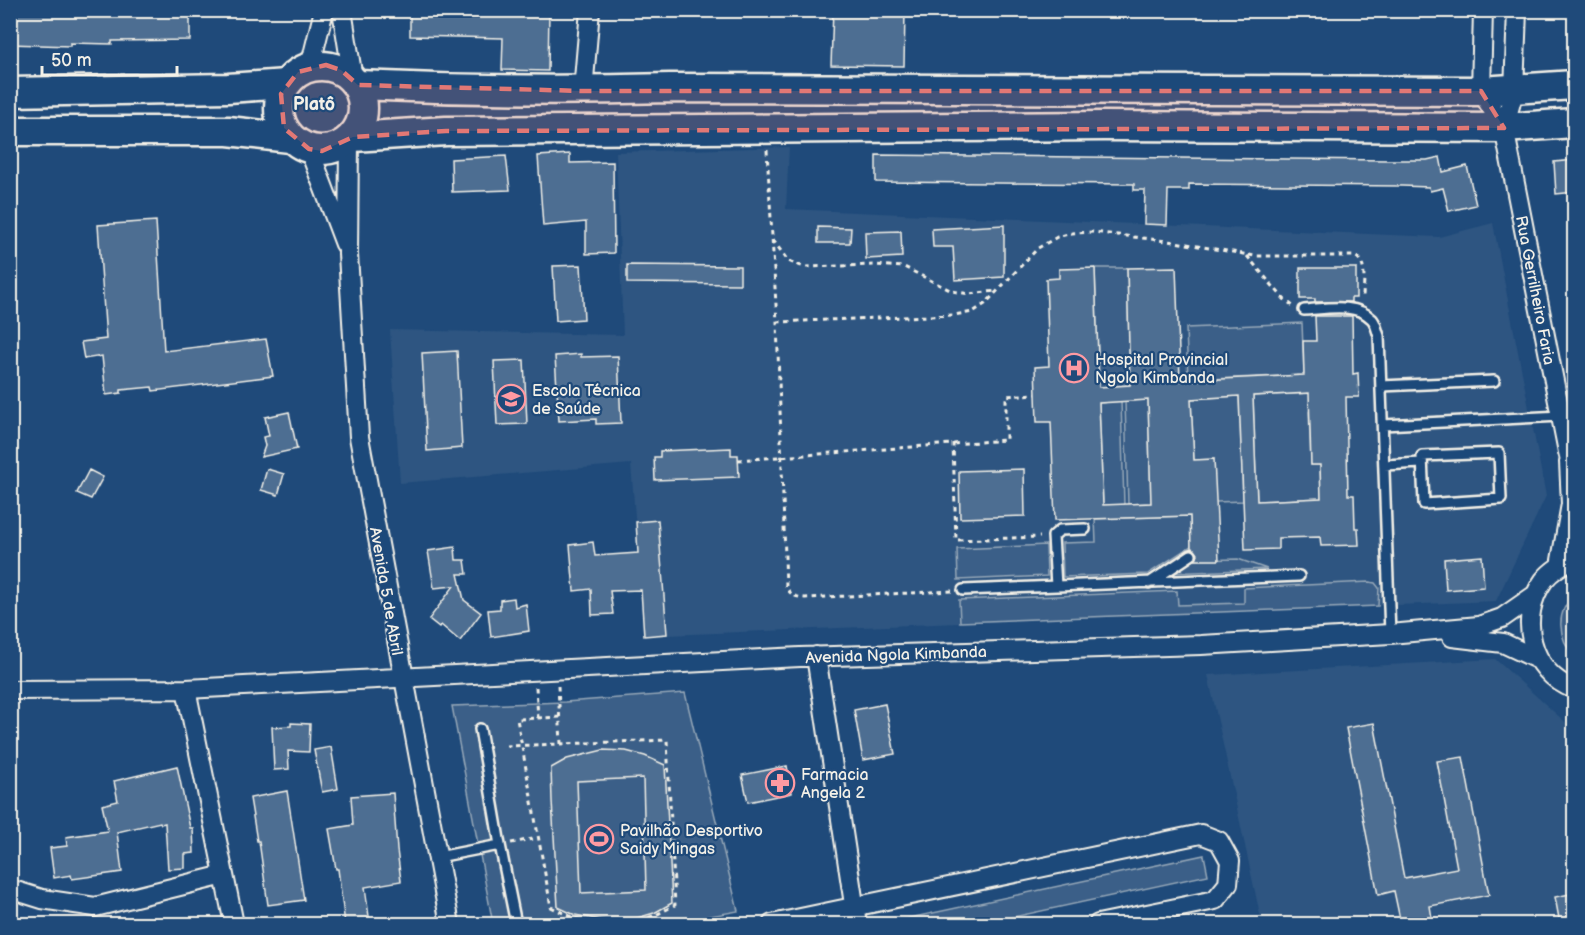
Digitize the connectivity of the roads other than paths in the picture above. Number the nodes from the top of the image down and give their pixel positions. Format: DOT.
graph roads {
  1 [pos="324,10"];
  2 [pos="342,10"];
  3 [pos="590,10"];
  4 [pos="1483,10"];
  5 [pos="1516,10"];
  6 [pos="310,67"];
  7 [pos="356,82"];
  8 [pos="286,84"];
  9 [pos="1575,86"];
  10 [pos="670,88"];
  11 [pos="583,91"];
  12 [pos="1481,91"];
  13 [pos="1514,91"];
  14 [pos="10,92"];
  15 [pos="1575,123"];
  16 [pos="1504,128"];
  17 [pos="671,129"];
  18 [pos="10,130"];
  19 [pos="351,139"];
  20 [pos="299,143"];
  21 [pos="348,254"];
  22 [pos="1304,310"];
  23 [pos="1494,381"];
  24 [pos="1381,386"];
  25 [pos="1561,416"];
  26 [pos="1383,424"];
  27 [pos="1568,452"];
  28 [pos="1422,463"];
  29 [pos="1384,465"];
  30 [pos="1575,475"];
  31 [pos="1084,529"];
  32 [pos="1191,555"];
  33 [pos="1567,562"];
  34 [pos="1299,576"];
  35 [pos="1149,583"];
  36 [pos="1056,586"];
  37 [pos="963,590"];
  38 [pos="1535,595"];
  39 [pos="1390,634"];
  40 [pos="816,656"];
  41 [pos="1539,660"];
  42 [pos="402,677"];
  43 [pos="186,688"];
  44 [pos="1575,689"];
  45 [pos="10,690"];
  46 [pos="480,729"];
  47 [pos="500,845"];
  48 [pos="438,857"];
  49 [pos="224,875"];
  50 [pos="10,889"];
  51 [pos="856,916"];
  52 [pos="234,924"];
  53 [pos="450,924"];
  54 [pos="516,924"];
  55 [pos="772,924"];
  56 [pos="1098,924"];
  1 -- 6 [label="street"];
  2 -- 7 [label="street"];
  3 -- 11 [label="street"];
  4 -- 12 [label="street"];
  5 -- 13 [label="street"];
  6 -- 7 [label="main road"];
  6 -- 8 [label="main road"];
  7 -- 11 [label="main road"];
  7 -- 19 [label="main road"];
  8 -- 14 [label="main road"];
  8 -- 20 [label="main road"];
  9 -- 13 [label="main road"];
  10 -- 11 [label="main road"];
  10 -- 12 [label="main road"];
  10 -- 17 [label="main road"];
  12 -- 13 [label="main road"];
  12 -- 16 [label="street"];
  13 -- 16 [label="street"];
  15 -- 16 [label="main road"];
  16 -- 17 [label="main road"];
  16 -- 25 [label="street, Rua Gerrilheiro Faria"];
  17 -- 19 [label="main road"];
  18 -- 20 [label="main road"];
  19 -- 20 [label="main road"];
  19 -- 21 [label="street, Avenida 5 de Abril"];
  20 -- 21 [label="street, Avenida 5 de Abril"];
  21 -- 42 [label="street, Avenida 5 de Abril"];
  22 -- 24 [label="lane"];
  23 -- 24 [label="lane"];
  24 -- 26 [label="lane"];
  25 -- 26 [label="lane"];
  25 -- 27 [label="street, Rua Gerrilheiro Faria"];
  26 -- 29 [label="lane"];
  27 -- 30 [label="street, Rua Gerrilheiro Faria"];
  27 -- 33 [label="street, Rua Gerrilheiro Faria"];
  28 -- 28 [label="lane"];
  28 -- 29 [label="lane"];
  29 -- 39 [label="lane"];
  31 -- 36 [label="lane"];
  32 -- 35 [label="lane"];
  33 -- 38 [label="street"];
  34 -- 35 [label="lane"];
  35 -- 36 [label="lane"];
  36 -- 37 [label="lane"];
  38 -- 39 [label="street"];
  38 -- 41 [label="street"];
  39 -- 40 [label="street, Avenida Ngola Kimbanda"];
  39 -- 41 [label="street"];
  40 -- 42 [label="street, Avenida Ngola Kimbanda"];
  40 -- 51 [label="street"];
  41 -- 44 [label="street"];
  42 -- 43 [label="street, Avenida Ngola Kimbanda"];
  42 -- 48 [label="street, Avenida 5 de Abril"];
  43 -- 45 [label="street, Avenida Ngola Kimbanda"];
  43 -- 49 [label="street"];
  46 -- 47 [label="lane"];
  47 -- 48 [label="lane"];
  47 -- 54 [label="lane"];
  48 -- 53 [label="street, Avenida 5 de Abril"];
  49 -- 50 [label="street"];
  49 -- 52 [label="street"];
  51 -- 55 [label="street"];
  51 -- 56 [label="street"];
}
